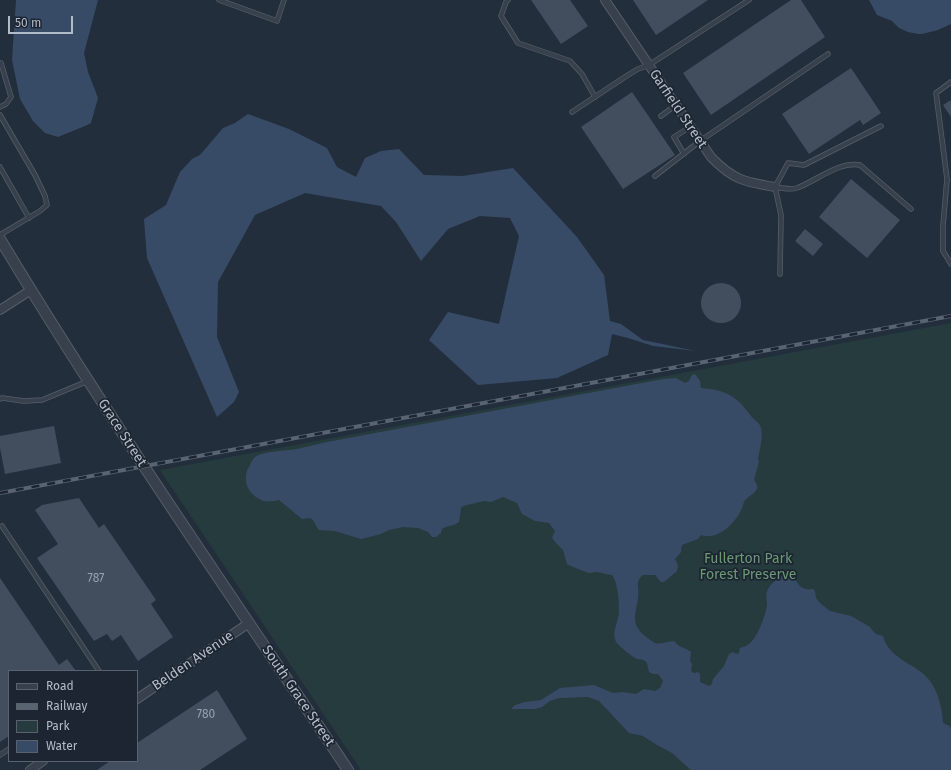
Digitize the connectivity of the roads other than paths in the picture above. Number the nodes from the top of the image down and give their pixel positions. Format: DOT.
graph roads {
  1 [pos="219,0"];
  2 [pos="284,0"];
  3 [pos="508,0"];
  4 [pos="605,0"];
  5 [pos="749,0"];
  6 [pos="828,54"];
  7 [pos="1,63"];
  8 [pos="649,65"];
  9 [pos="951,82"];
  10 [pos="595,97"];
  11 [pos="676,105"];
  12 [pos="0,107"];
  13 [pos="572,112"];
  14 [pos="0,115"];
  15 [pos="661,116"];
  16 [pos="690,126"];
  17 [pos="882,126"];
  18 [pos="700,141"];
  19 [pos="684,154"];
  20 [pos="0,167"];
  21 [pos="655,176"];
  22 [pos="775,187"];
  23 [pos="912,209"];
  24 [pos="29,218"];
  25 [pos="0,234"];
  26 [pos="0,239"];
  27 [pos="951,264"];
  28 [pos="780,274"];
  29 [pos="31,290"];
  30 [pos="0,310"];
  31 [pos="89,381"];
  32 [pos="0,399"];
  33 [pos="2,526"];
  34 [pos="249,623"];
  35 [pos="98,670"];
  36 [pos="138,698"];
  37 [pos="42,762"];
  38 [pos="30,770"];
  39 [pos="348,770"];
  1 -- 2 [label="lane"];
  3 -- 10 [label="lane"];
  4 -- 8 [label="street, Garfield Street"];
  5 -- 8 [label="lane"];
  6 -- 18 [label="lane"];
  7 -- 12 [label="lane"];
  8 -- 10 [label="lane"];
  8 -- 11 [label="street, Garfield Street"];
  9 -- 27 [label="lane"];
  10 -- 13 [label="lane"];
  11 -- 15 [label="lane"];
  11 -- 16 [label="street, Garfield Street"];
  14 -- 24 [label="lane"];
  16 -- 18 [label="street, Garfield Street"];
  16 -- 19 [label="lane"];
  17 -- 22 [label="lane"];
  18 -- 19 [label="lane"];
  18 -- 22 [label="street, Garfield Street"];
  19 -- 21 [label="lane"];
  20 -- 24 [label="lane"];
  22 -- 23 [label="lane"];
  22 -- 28 [label="lane"];
  24 -- 25 [label="lane"];
  26 -- 29 [label="street, Grace Street"];
  29 -- 30 [label="street"];
  29 -- 31 [label="street, Grace Street"];
  31 -- 32 [label="lane"];
  31 -- 34 [label="street, Grace Street"];
  33 -- 35 [label="lane"];
  34 -- 36 [label="street, Belden Avenue"];
  34 -- 39 [label="street, South Grace Street"];
  37 -- 38 [label="street"];
}
